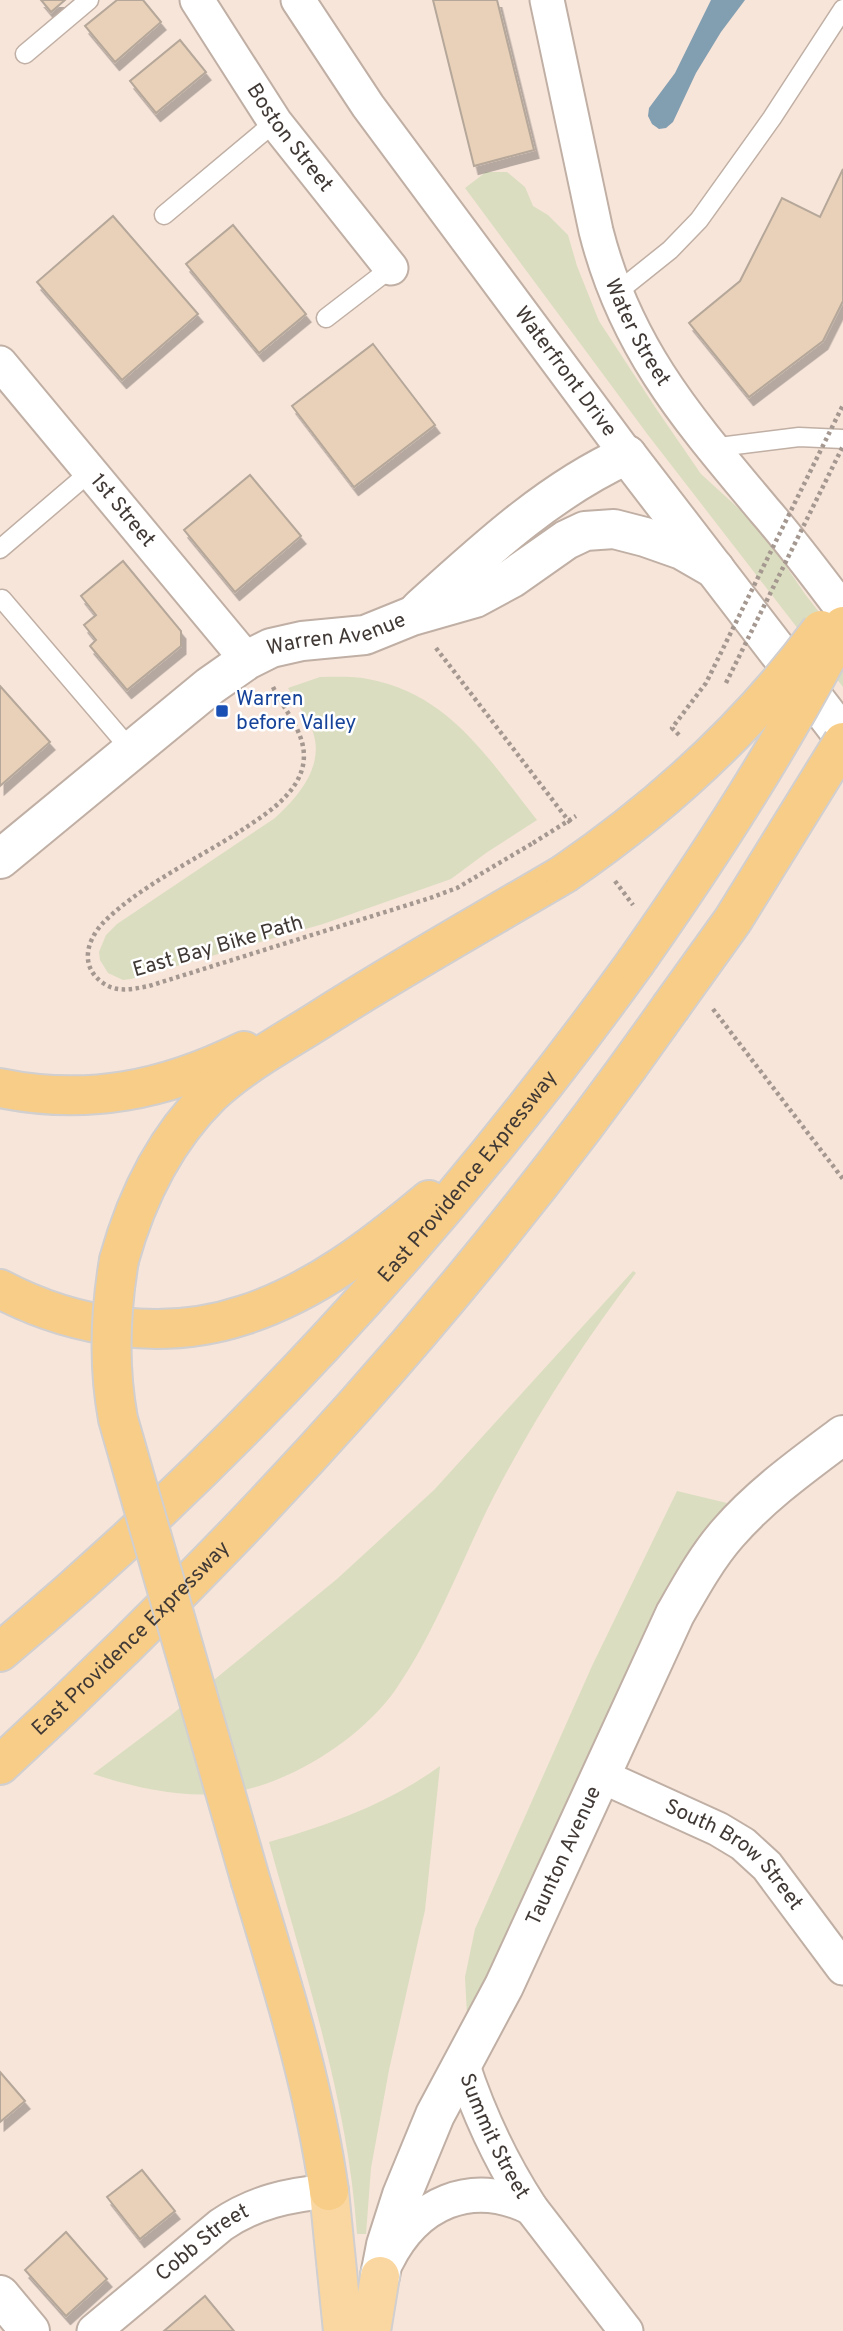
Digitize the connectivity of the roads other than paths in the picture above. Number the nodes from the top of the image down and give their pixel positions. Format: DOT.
graph roads {
  1 [pos="89,0"];
  2 [pos="197,0"];
  3 [pos="298,0"];
  4 [pos="547,0"];
  5 [pos="843,9"];
  6 [pos="25,54"];
  7 [pos="275,122"];
  8 [pos="164,215"];
  9 [pos="391,268"];
  10 [pos="615,294"];
  11 [pos="326,318"];
  12 [pos="0,363"];
  13 [pos="843,439"];
  14 [pos="711,448"];
  15 [pos="627,455"];
  16 [pos="90,472"];
  17 [pos="566,540"];
  18 [pos="0,550"];
  19 [pos="715,569"];
  20 [pos="2,599"];
  21 [pos="843,600"];
  22 [pos="843,610"];
  23 [pos="412,616"];
  24 [pos="843,626"];
  25 [pos="247,660"];
  26 [pos="843,736"];
  27 [pos="843,742"];
  28 [pos="131,751"];
  29 [pos="0,859"];
  30 [pos="368,989"];
  31 [pos="544,1085"];
  32 [pos="0,1088"];
  33 [pos="0,1289"];
  34 [pos="843,1435"];
  35 [pos="0,1652"];
  36 [pos="0,1765"];
  37 [pos="599,1776"];
  38 [pos="843,1968"];
  39 [pos="462,2063"];
  40 [pos="329,2192"];
  41 [pos="531,2208"];
  42 [pos="380,2276"];
  43 [pos="0,2295"];
  44 [pos="30,2331"];
  45 [pos="93,2331"];
  46 [pos="343,2331"];
  47 [pos="371,2331"];
  48 [pos="626,2331"];
  1 -- 6 [label="lane"];
  2 -- 7 [label="street, Boston Street"];
  3 -- 15 [label="street, Waterfront Drive"];
  4 -- 10 [label="street, Water Street"];
  5 -- 10 [label="lane"];
  7 -- 8 [label="lane"];
  7 -- 9 [label="street, Boston Street"];
  9 -- 11 [label="lane"];
  10 -- 14 [label="street, Water Street"];
  12 -- 16 [label="street, 1st Street"];
  13 -- 14 [label="lane"];
  14 -- 22 [label="street, Water Street"];
  15 -- 17 [label="main road"];
  15 -- 19 [label="main road, Waterfront Drive"];
  15 -- 23 [label="main road"];
  16 -- 18 [label="lane"];
  16 -- 25 [label="street, 1st Street"];
  17 -- 19 [label="main road, Warren Avenue"];
  17 -- 23 [label="main road, Warren Avenue"];
  19 -- 26 [label="main road, Waterfront Drive"];
  20 -- 28 [label="lane"];
  21 -- 30 [label="highway, bridge"];
  23 -- 25 [label="main road, Warren Avenue"];
  24 -- 31 [label="highway, East Providence Expressway, bridge"];
  25 -- 28 [label="main road, Warren Avenue"];
  27 -- 36 [label="highway, East Providence Expressway, bridge"];
  28 -- 29 [label="main road, Warren Avenue"];
  30 -- 32 [label="highway"];
  30 -- 40 [label="highway, bridge"];
  31 -- 33 [label="highway"];
  31 -- 35 [label="highway, East Providence Expressway"];
  34 -- 37 [label="main road, Taunton Avenue"];
  37 -- 38 [label="street, South Brow Street"];
  37 -- 39 [label="main road, Taunton Avenue"];
  39 -- 41 [label="street, Summit Street"];
  39 -- 42 [label="main road, Taunton Avenue"];
  40 -- 45 [label="street, Cobb Street"];
  40 -- 46 [label="highway"];
  41 -- 42 [label="street, Summit Street"];
  41 -- 48 [label="street, Summit Street"];
  42 -- 47 [label="highway, Taunton Avenue"];
  43 -- 44 [label="main road"];
}
